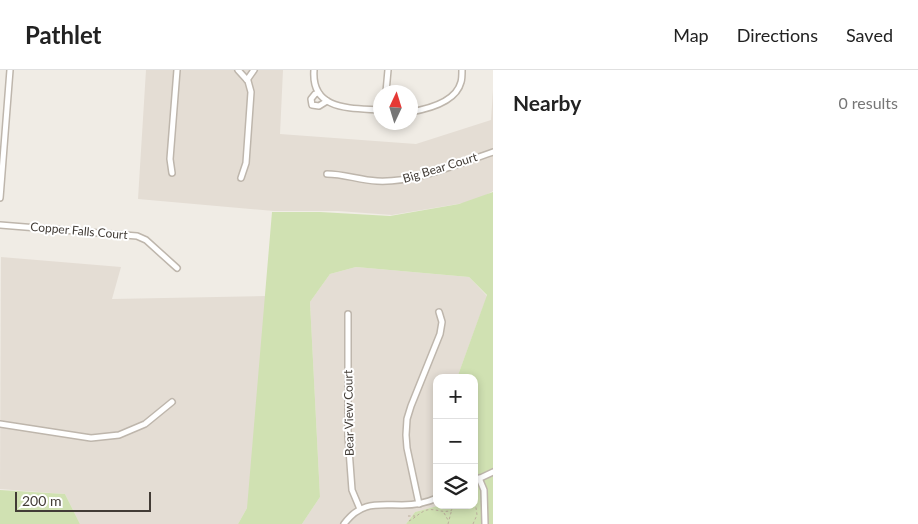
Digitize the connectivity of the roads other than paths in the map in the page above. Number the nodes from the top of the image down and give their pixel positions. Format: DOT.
graph roads {
  1 [pos="10,70"];
  2 [pos="177,70"];
  3 [pos="238,70"];
  4 [pos="254,70"];
  5 [pos="314,70"];
  6 [pos="388,70"];
  7 [pos="462,70"];
  8 [pos="247,80"];
  9 [pos="387,85"];
  10 [pos="318,93"];
  11 [pos="327,101"];
  12 [pos="373,109"];
  13 [pos="418,110"];
  14 [pos="2,146"];
  15 [pos="493,152"];
  16 [pos="172,173"];
  17 [pos="327,174"];
  18 [pos="241,178"];
  19 [pos="0,185"];
  20 [pos="0,198"];
  21 [pos="0,225"];
  22 [pos="177,268"];
  23 [pos="439,312"];
  24 [pos="348,314"];
  25 [pos="172,402"];
  26 [pos="0,424"];
  27 [pos="493,472"];
  28 [pos="478,479"];
  29 [pos="478,481"];
  30 [pos="433,499"];
  31 [pos="420,504"];
  32 [pos="360,509"];
  33 [pos="344,524"];
  34 [pos="485,524"];
  1 -- 14 [label="street"];
  2 -- 16 [label="street"];
  3 -- 8 [label="street"];
  4 -- 8 [label="street"];
  5 -- 10 [label="street"];
  6 -- 9 [label="street"];
  7 -- 13 [label="street"];
  8 -- 18 [label="street"];
  10 -- 11 [label="street"];
  10 -- 11 [label="street"];
  11 -- 12 [label="street"];
  14 -- 19 [label="street"];
  15 -- 17 [label="street, Big Bear Court"];
  19 -- 20 [label="street"];
  21 -- 22 [label="street, Copper Falls Court"];
  23 -- 31 [label="street"];
  24 -- 32 [label="street, Bear View Court"];
  25 -- 26 [label="street"];
  27 -- 28 [label="street"];
  29 -- 34 [label="street"];
  30 -- 31 [label="street"];
  31 -- 32 [label="street"];
  32 -- 33 [label="street"];
}
